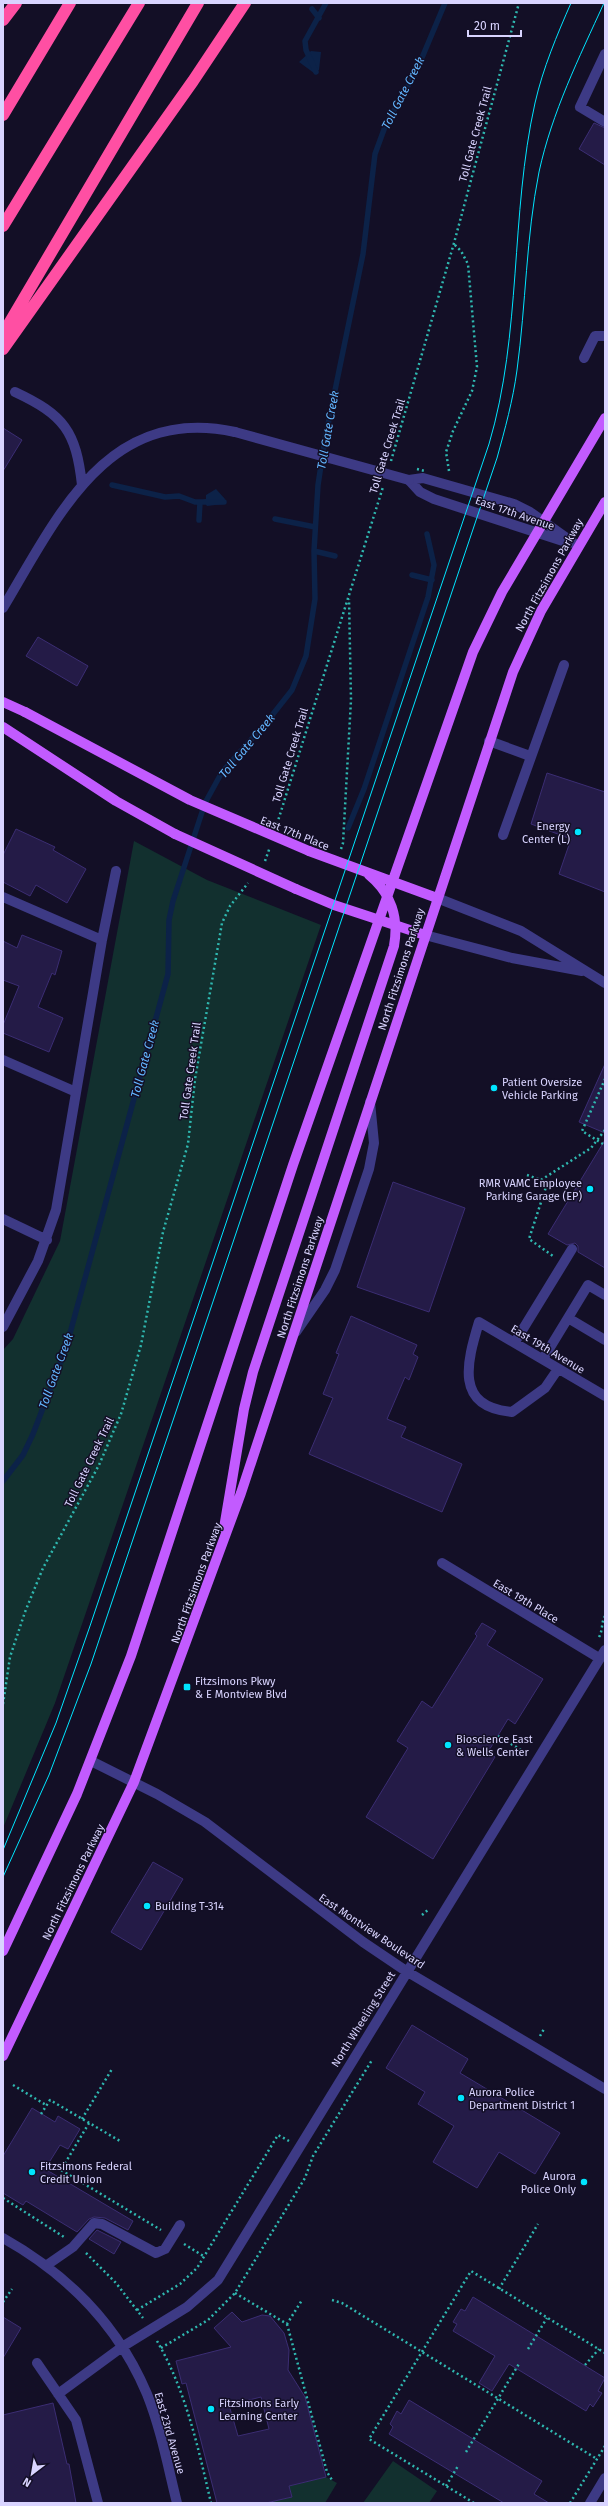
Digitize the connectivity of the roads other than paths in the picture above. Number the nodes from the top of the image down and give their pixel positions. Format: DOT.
graph roads {
  1 [pos="16,3"];
  2 [pos="70,3"];
  3 [pos="139,3"];
  4 [pos="198,3"];
  5 [pos="245,3"];
  6 [pos="3,20"];
  7 [pos="605,54"];
  8 [pos="603,65"];
  9 [pos="3,115"];
  10 [pos="605,122"];
  11 [pos="3,226"];
  12 [pos="3,334"];
  13 [pos="605,336"];
  14 [pos="3,349"];
  15 [pos="584,358"];
  16 [pos="15,392"];
  17 [pos="605,418"];
  18 [pos="409,480"];
  19 [pos="82,485"];
  20 [pos="605,502"];
  21 [pos="543,522"];
  22 [pos="536,533"];
  23 [pos="578,546"];
  24 [pos="3,608"];
  25 [pos="564,665"];
  26 [pos="3,702"];
  27 [pos="3,727"];
  28 [pos="489,741"];
  29 [pos="530,756"];
  30 [pos="503,835"];
  31 [pos="116,871"];
  32 [pos="369,875"];
  33 [pos="392,884"];
  34 [pos="3,897"];
  35 [pos="388,897"];
  36 [pos="437,898"];
  37 [pos="379,920"];
  38 [pos="396,925"];
  39 [pos="425,935"];
  40 [pos="102,940"];
  41 [pos="584,971"];
  42 [pos="605,983"];
  43 [pos="3,1060"];
  44 [pos="76,1092"];
  45 [pos="370,1101"];
  46 [pos="3,1219"];
  47 [pos="47,1240"];
  48 [pos="572,1249"];
  49 [pos="605,1295"];
  50 [pos="568,1318"];
  51 [pos="3,1327"];
  52 [pos="293,1335"];
  53 [pos="605,1340"];
  54 [pos="515,1342"];
  55 [pos="543,1359"];
  56 [pos="558,1369"];
  57 [pos="605,1396"];
  58 [pos="220,1554"];
  59 [pos="442,1563"];
  60 [pos="602,1654"];
  61 [pos="91,1761"];
  62 [pos="134,1782"];
  63 [pos="3,1951"];
  64 [pos="406,1971"];
  65 [pos="3,2056"];
  66 [pos="605,2089"];
  67 [pos="180,2225"];
  68 [pos="3,2238"];
  69 [pos="47,2266"];
  70 [pos="122,2347"];
  71 [pos="37,2364"];
  72 [pos="58,2394"];
  73 [pos="605,2478"];
  74 [pos="98,2503"];
  75 [pos="177,2503"];
  76 [pos="590,2503"];
  1 -- 6 [label="highway"];
  2 -- 9 [label="highway"];
  3 -- 11 [label="highway"];
  4 -- 12 [label="highway"];
  5 -- 14 [label="highway"];
  7 -- 8 [label="street"];
  8 -- 10 [label="street"];
  13 -- 15 [label="street"];
  16 -- 19 [label="street"];
  17 -- 21 [label="main road"];
  18 -- 19 [label="street, East 17th Avenue, bridge"];
  18 -- 21 [label="street, East 17th Avenue"];
  18 -- 22 [label="street, East 17th Avenue"];
  19 -- 24 [label="street, East 17th Avenue"];
  20 -- 23 [label="main road, North Fitzsimons Parkway"];
  21 -- 22 [label="main road"];
  21 -- 23 [label="street, East 17th Avenue"];
  22 -- 23 [label="street, East 17th Avenue"];
  22 -- 33 [label="main road"];
  23 -- 28 [label="main road, North Fitzsimons Parkway"];
  25 -- 29 [label="street"];
  26 -- 32 [label="main road, East 17th Place, bridge"];
  27 -- 37 [label="main road, East 17th Place, bridge"];
  28 -- 29 [label="street"];
  28 -- 36 [label="main road, North Fitzsimons Parkway"];
  29 -- 30 [label="street"];
  31 -- 40 [label="street"];
  32 -- 33 [label="main road, East 17th Place"];
  32 -- 35 [label="main road"];
  33 -- 35 [label="main road"];
  33 -- 36 [label="main road, East 17th Place"];
  34 -- 40 [label="street"];
  35 -- 37 [label="main road"];
  35 -- 38 [label="main road"];
  36 -- 39 [label="main road, North Fitzsimons Parkway"];
  36 -- 41 [label="street, East 17th Place"];
  37 -- 38 [label="main road, East 17th Place"];
  37 -- 61 [label="main road"];
  38 -- 39 [label="main road, East 17th Place"];
  38 -- 58 [label="main road"];
  39 -- 41 [label="street, East 17th Place"];
  39 -- 45 [label="main road, North Fitzsimons Parkway"];
  40 -- 44 [label="street"];
  41 -- 42 [label="street, East 17th Place"];
  43 -- 44 [label="street"];
  44 -- 47 [label="street"];
  45 -- 52 [label="main road, North Fitzsimons Parkway"];
  45 -- 52 [label="street"];
  46 -- 47 [label="street"];
  47 -- 51 [label="street"];
  48 -- 54 [label="street"];
  49 -- 50 [label="street"];
  50 -- 53 [label="street"];
  50 -- 55 [label="street"];
  52 -- 58 [label="main road, North Fitzsimons Parkway"];
  54 -- 55 [label="street, East 19th Avenue"];
  54 -- 56 [label="street, East 19th Avenue"];
  55 -- 56 [label="street, East 19th Avenue"];
  56 -- 57 [label="street, East 19th Avenue"];
  58 -- 62 [label="main road, North Fitzsimons Parkway"];
  59 -- 60 [label="street, East 19th Place"];
  60 -- 64 [label="street, North Wheeling Street"];
  61 -- 62 [label="street, East Montview Boulevard"];
  61 -- 63 [label="main road"];
  62 -- 64 [label="street, East Montview Boulevard"];
  62 -- 65 [label="main road, North Fitzsimons Parkway"];
  64 -- 66 [label="street, East Montview Boulevard"];
  64 -- 70 [label="street, North Wheeling Street"];
  67 -- 69 [label="street"];
  68 -- 69 [label="street, East 23rd Avenue"];
  69 -- 70 [label="street, East 23rd Avenue"];
  70 -- 72 [label="street, North Wheeling Street"];
  70 -- 75 [label="street, East 23rd Avenue"];
  71 -- 72 [label="street"];
  72 -- 74 [label="street"];
  73 -- 76 [label="street"];
}
